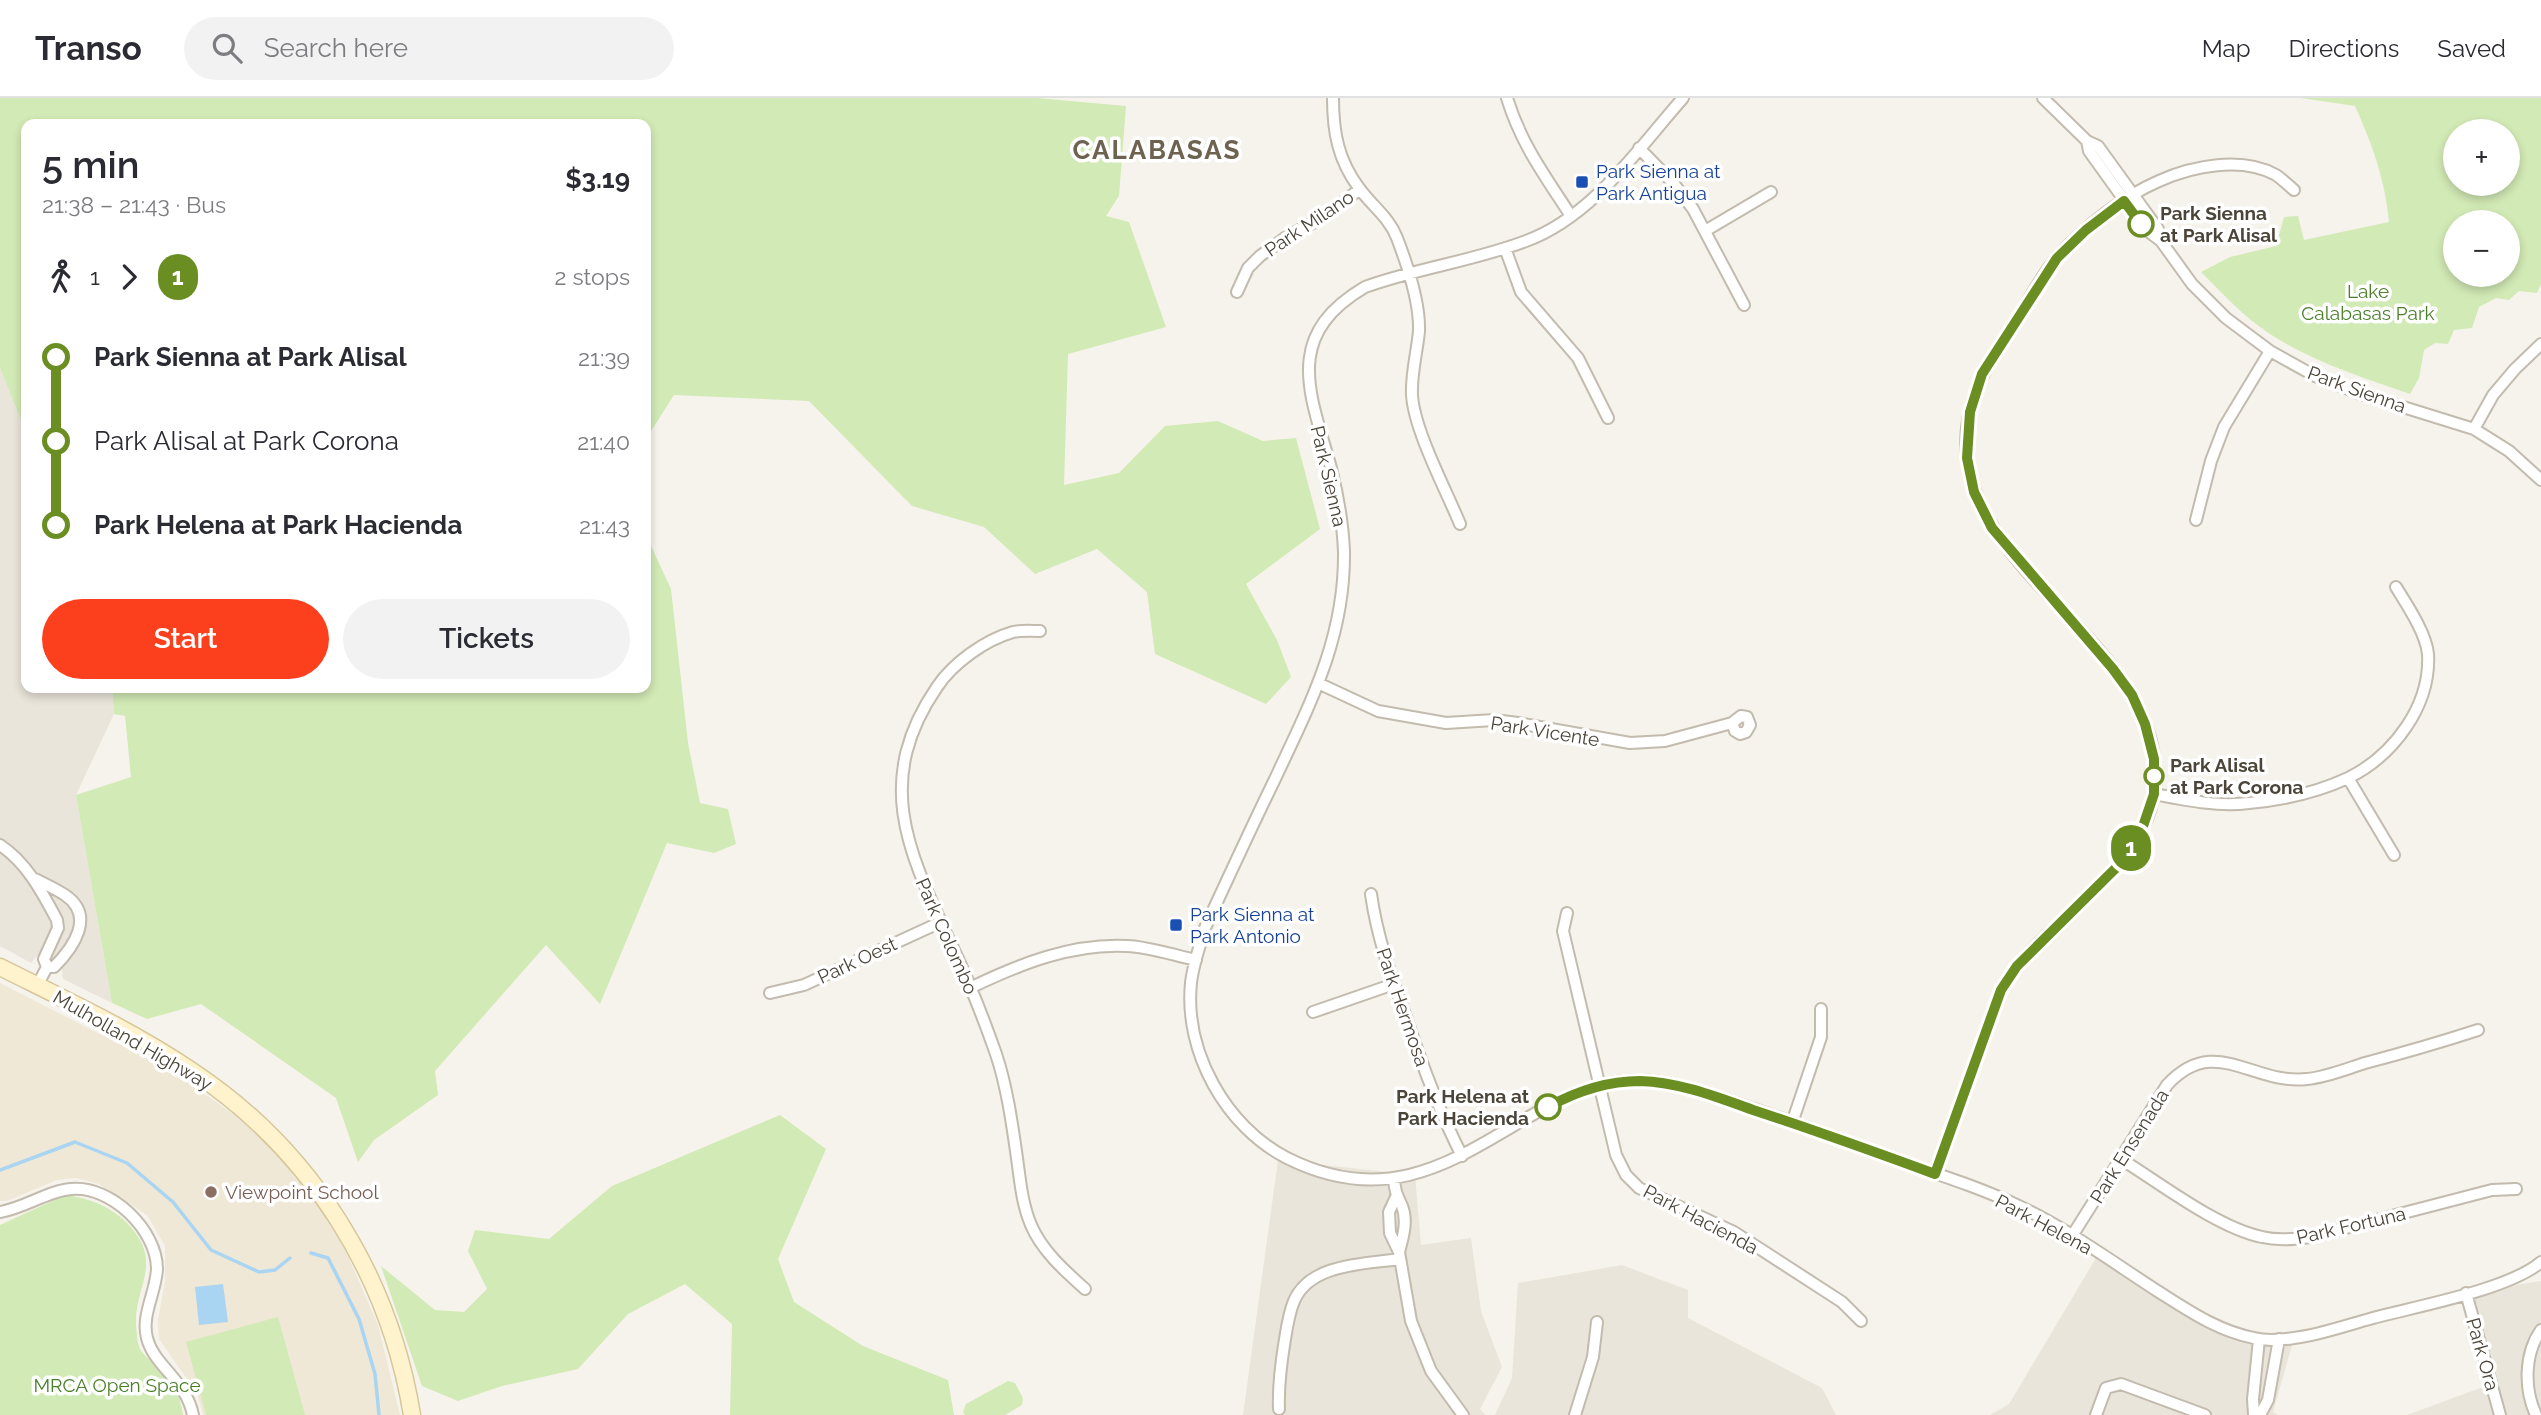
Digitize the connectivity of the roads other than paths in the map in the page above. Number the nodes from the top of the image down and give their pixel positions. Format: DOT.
graph roads {
  1 [pos="1333,98"];
  2 [pos="1507,98"];
  3 [pos="1683,98"];
  4 [pos="2043,98"];
  5 [pos="1639,148"];
  6 [pos="1360,189"];
  7 [pos="2294,190"];
  8 [pos="1771,192"];
  9 [pos="2129,198"];
  10 [pos="1571,216"];
  11 [pos="1705,231"];
  12 [pos="1505,248"];
  13 [pos="1408,273"];
  14 [pos="1237,292"];
  15 [pos="1744,305"];
  16 [pos="2541,344"];
  17 [pos="2270,351"];
  18 [pos="1608,418"];
  19 [pos="2474,429"];
  20 [pos="2541,480"];
  21 [pos="2196,520"];
  22 [pos="1460,524"];
  23 [pos="2396,587"];
  24 [pos="1040,631"];
  25 [pos="1320,684"];
  26 [pos="1732,723"];
  27 [pos="2348,778"];
  28 [pos="2154,794"];
  29 [pos="0,845"];
  30 [pos="2394,855"];
  31 [pos="35,879"];
  32 [pos="1371,894"];
  33 [pos="1567,913"];
  34 [pos="79,918"];
  35 [pos="57,920"];
  36 [pos="941,922"];
  37 [pos="1196,960"];
  38 [pos="0,967"];
  39 [pos="47,967"];
  40 [pos="1394,984"];
  41 [pos="37,986"];
  42 [pos="972,987"];
  43 [pos="771,993"];
  44 [pos="1821,1009"];
  45 [pos="1313,1012"];
  46 [pos="2478,1030"];
  47 [pos="1196,1041"];
  48 [pos="1600,1085"];
  49 [pos="1792,1123"];
  50 [pos="1462,1156"];
  51 [pos="2121,1159"];
  52 [pos="1935,1174"];
  53 [pos="1394,1179"];
  54 [pos="2516,1189"];
  55 [pos="1396,1197"];
  56 [pos="0,1212"];
  57 [pos="1405,1224"];
  58 [pos="1389,1225"];
  59 [pos="2072,1236"];
  60 [pos="1400,1256"];
  61 [pos="2541,1262"];
  62 [pos="1086,1289"];
  63 [pos="2466,1293"];
  64 [pos="1861,1321"];
  65 [pos="1597,1322"];
  66 [pos="2541,1330"];
  67 [pos="2259,1339"];
  68 [pos="2279,1339"];
  69 [pos="1279,1409"];
  70 [pos="193,1415"];
  71 [pos="412,1415"];
  72 [pos="1463,1415"];
  73 [pos="1575,1415"];
  74 [pos="2096,1415"];
  75 [pos="2205,1415"];
  76 [pos="2254,1415"];
  77 [pos="2260,1415"];
  78 [pos="2500,1415"];
  79 [pos="2536,1415"];
  1 -- 6 [label="street"];
  2 -- 10 [label="street"];
  3 -- 5 [label="street, Park Sienna"];
  4 -- 9 [label="street, Park Sienna"];
  5 -- 10 [label="street, Park Sienna"];
  5 -- 11 [label="street"];
  6 -- 13 [label="street"];
  6 -- 14 [label="street, Park Milano"];
  7 -- 9 [label="street"];
  8 -- 11 [label="street"];
  9 -- 17 [label="street, Park Sienna"];
  9 -- 28 [label="street"];
  10 -- 12 [label="street, Park Sienna"];
  11 -- 15 [label="street"];
  12 -- 13 [label="street, Park Sienna"];
  12 -- 18 [label="street"];
  13 -- 22 [label="street"];
  13 -- 25 [label="street, Park Sienna"];
  16 -- 19 [label="street"];
  17 -- 19 [label="street, Park Sienna"];
  17 -- 21 [label="street"];
  19 -- 20 [label="street, Park Sienna"];
  23 -- 27 [label="street"];
  24 -- 36 [label="street, Park Colombo"];
  25 -- 26 [label="street, Park Vicente"];
  25 -- 37 [label="street, Park Sienna"];
  27 -- 28 [label="street"];
  27 -- 30 [label="street"];
  28 -- 52 [label="street"];
  29 -- 31 [label="street"];
  31 -- 34 [label="street"];
  31 -- 35 [label="street"];
  32 -- 40 [label="street, Park Hermosa"];
  33 -- 48 [label="street, Park Hacienda"];
  34 -- 35 [label="street"];
  34 -- 39 [label="street"];
  35 -- 39 [label="street"];
  36 -- 42 [label="street, Park Colombo"];
  36 -- 43 [label="street, Park Oest"];
  37 -- 42 [label="street"];
  37 -- 47 [label="street, Park Sienna"];
  38 -- 41 [label="main road, Mulholland Highway"];
  39 -- 41 [label="street"];
  40 -- 45 [label="street"];
  40 -- 50 [label="street, Park Hermosa"];
  41 -- 71 [label="main road, Mulholland Highway"];
  42 -- 62 [label="street, Park Colombo"];
  44 -- 49 [label="street"];
  46 -- 51 [label="street, Park Ensenada"];
  47 -- 53 [label="street, Park Helena"];
  48 -- 49 [label="street, Park Helena"];
  48 -- 50 [label="street, Park Helena"];
  48 -- 64 [label="street, Park Hacienda"];
  49 -- 52 [label="street, Park Helena"];
  50 -- 53 [label="street, Park Helena"];
  51 -- 54 [label="street, Park Fortuna"];
  51 -- 59 [label="street, Park Ensenada"];
  52 -- 59 [label="street, Park Helena"];
  53 -- 55 [label="street"];
  55 -- 57 [label="street"];
  55 -- 58 [label="street"];
  56 -- 70 [label="street"];
  57 -- 58 [label="street"];
  57 -- 60 [label="street"];
  58 -- 60 [label="street"];
  59 -- 67 [label="street, Park Helena"];
  60 -- 69 [label="street"];
  60 -- 72 [label="street"];
  61 -- 63 [label="street"];
  63 -- 68 [label="street, Park Helena"];
  63 -- 78 [label="street, Park Ora"];
  65 -- 73 [label="street"];
  66 -- 79 [label="street"];
  67 -- 68 [label="street, Park Helena"];
  67 -- 76 [label="street"];
  68 -- 77 [label="street"];
  74 -- 75 [label="street"];
}
